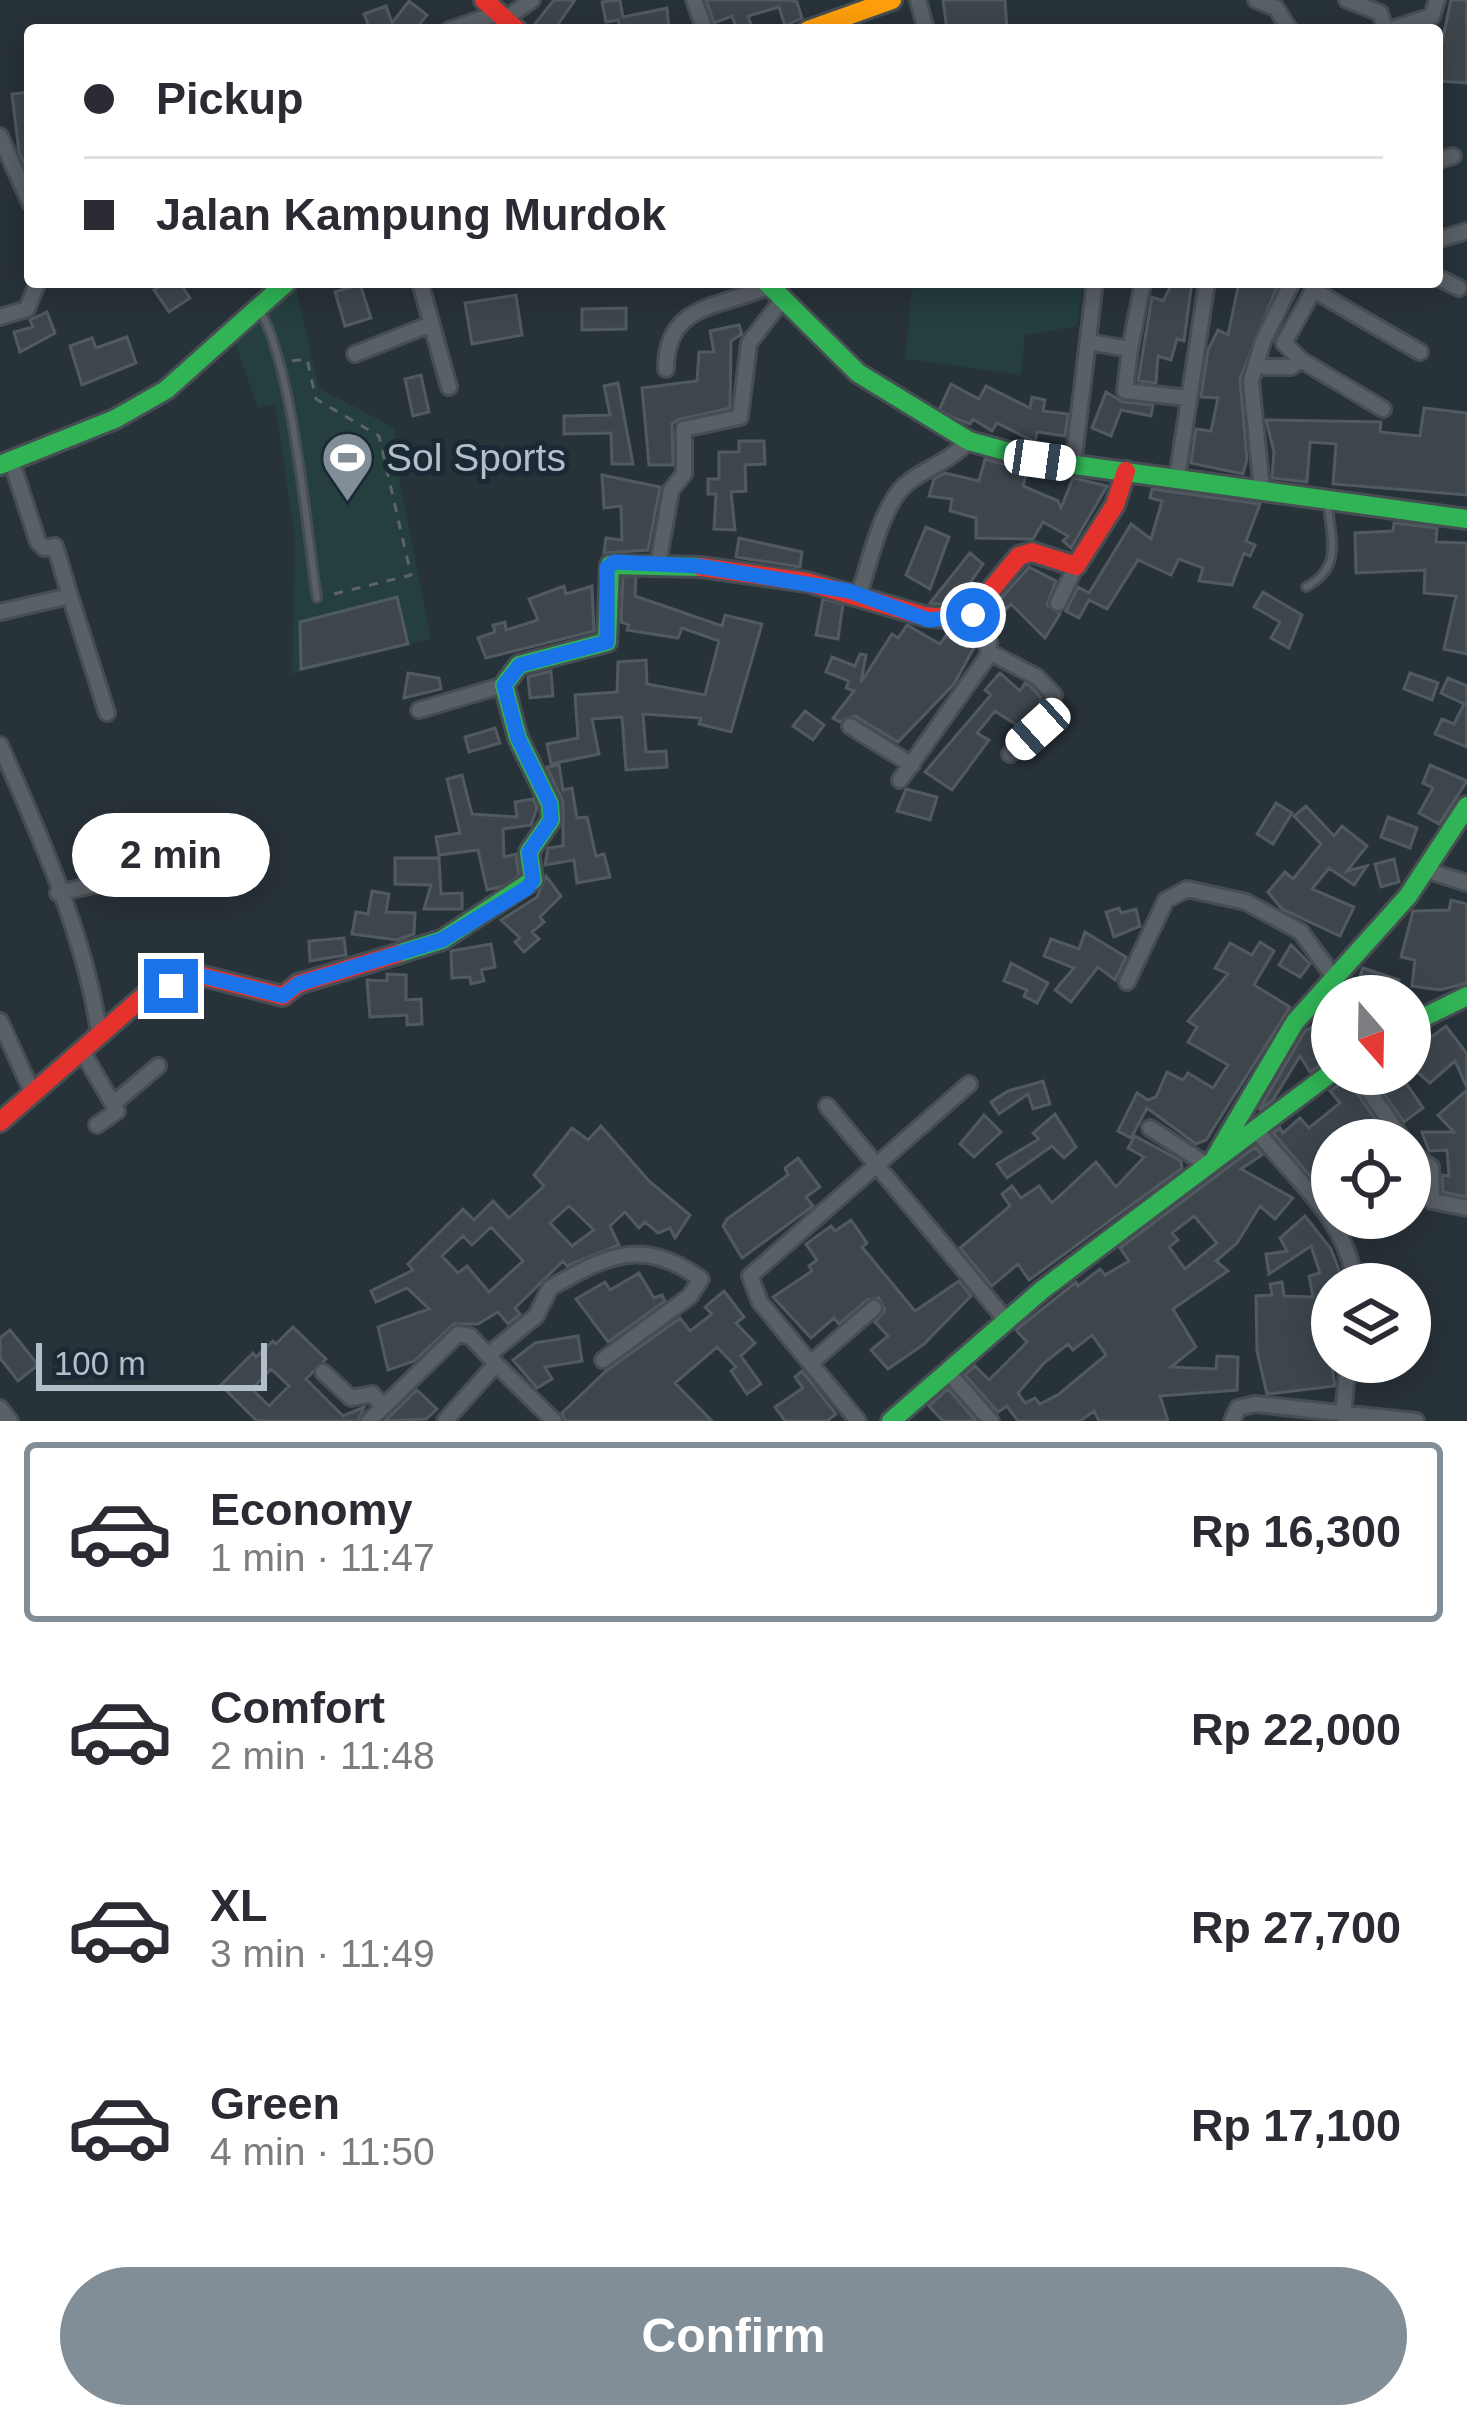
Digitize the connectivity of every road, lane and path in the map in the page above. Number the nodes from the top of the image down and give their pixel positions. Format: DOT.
graph roads {
  1 [pos="532,0"];
  2 [pos="892,0"];
  3 [pos="1256,0"];
  4 [pos="1347,0"];
  5 [pos="1437,0"];
  6 [pos="501,16"];
  7 [pos="859,22"];
  8 [pos="471,24"];
  9 [pos="1286,24"];
  10 [pos="1385,24"];
  11 [pos="1407,24"];
  12 [pos="0,136"];
  13 [pos="1453,156"];
  14 [pos="24,157"];
  15 [pos="13,159"];
  16 [pos="1443,159"];
  17 [pos="24,187"];
  18 [pos="1443,280"];
  19 [pos="36,288"];
  20 [pos="280,288"];
  21 [pos="422,288"];
  22 [pos="1094,288"];
  23 [pos="1142,288"];
  24 [pos="1206,288"];
  25 [pos="1289,288"];
  26 [pos="1316,288"];
  27 [pos="1320,288"];
  28 [pos="773,289"];
  29 [pos="1460,289"];
  30 [pos="258,306"];
  31 [pos="0,317"];
  32 [pos="431,324"];
  33 [pos="1088,342"];
  34 [pos="1130,349"];
  35 [pos="1420,352"];
  36 [pos="355,354"];
  37 [pos="1300,360"];
  38 [pos="278,364"];
  39 [pos="1265,368"];
  40 [pos="666,370"];
  41 [pos="449,386"];
  42 [pos="1188,398"];
  43 [pos="1383,409"];
  44 [pos="969,441"];
  45 [pos="6,463"];
  46 [pos="1073,465"];
  47 [pos="1126,471"];
  48 [pos="1177,478"];
  49 [pos="1262,491"];
  50 [pos="1328,502"];
  51 [pos="1467,519"];
  52 [pos="658,564"];
  53 [pos="1076,566"];
  54 [pos="1306,587"];
  55 [pos="859,594"];
  56 [pos="70,596"];
  57 [pos="317,598"];
  58 [pos="1058,604"];
  59 [pos="0,612"];
  60 [pos="969,617"];
  61 [pos="989,652"];
  62 [pos="504,685"];
  63 [pos="419,710"];
  64 [pos="106,713"];
  65 [pos="850,726"];
  66 [pos="0,745"];
  67 [pos="1010,754"];
  68 [pos="912,765"];
  69 [pos="900,780"];
  70 [pos="1467,806"];
  71 [pos="165,869"];
  72 [pos="1425,870"];
  73 [pos="1467,884"];
  74 [pos="58,893"];
  75 [pos="1332,975"];
  76 [pos="1334,975"];
  77 [pos="1127,982"];
  78 [pos="1467,996"];
  79 [pos="1311,1004"];
  80 [pos="1431,1014"];
  81 [pos="0,1021"];
  82 [pos="99,1034"];
  83 [pos="82,1051"];
  84 [pos="158,1066"];
  85 [pos="969,1084"];
  86 [pos="1311,1088"];
  87 [pos="33,1094"];
  88 [pos="114,1103"];
  89 [pos="827,1106"];
  90 [pos="0,1121"];
  91 [pos="97,1125"];
  92 [pos="1150,1128"];
  93 [pos="1255,1130"];
  94 [pos="1210,1162"];
  95 [pos="876,1166"];
  96 [pos="1431,1166"];
  97 [pos="1467,1208"];
  98 [pos="1353,1263"];
  99 [pos="874,1308"];
  100 [pos="1006,1320"];
  101 [pos="492,1359"];
  102 [pos="603,1360"];
  103 [pos="812,1361"];
  104 [pos="947,1371"];
  105 [pos="323,1372"];
  106 [pos="1346,1383"];
  107 [pos="383,1406"];
  108 [pos="0,1408"];
  109 [pos="1343,1416"];
  110 [pos="10,1421"];
  111 [pos="369,1421"];
  112 [pos="445,1421"];
  113 [pos="554,1421"];
  114 [pos="858,1421"];
  115 [pos="891,1421"];
  116 [pos="991,1421"];
  117 [pos="1232,1421"];
  118 [pos="1416,1421"];
  1 -- 6 [label="street"];
  2 -- 7 [label="street"];
  3 -- 9 [label="street"];
  4 -- 10 [label="street"];
  5 -- 11 [label="street"];
  6 -- 8 [label="street"];
  12 -- 15 [label="street"];
  13 -- 16 [label="street"];
  14 -- 15 [label="street"];
  15 -- 17 [label="street"];
  18 -- 29 [label="street"];
  19 -- 31 [label="street"];
  20 -- 30 [label="street"];
  21 -- 32 [label="street"];
  22 -- 33 [label="street"];
  23 -- 34 [label="street"];
  24 -- 42 [label="street"];
  25 -- 49 [label="street"];
  26 -- 37 [label="street"];
  27 -- 35 [label="street"];
  28 -- 40 [label="street"];
  28 -- 44 [label="street"];
  28 -- 52 [label="street"];
  30 -- 38 [label="lane"];
  30 -- 45 [label="street"];
  32 -- 36 [label="street"];
  32 -- 41 [label="street"];
  33 -- 34 [label="street"];
  33 -- 46 [label="street"];
  34 -- 42 [label="street"];
  37 -- 39 [label="street"];
  37 -- 43 [label="street"];
  38 -- 57 [label="lane"];
  38 -- 57 [label="path"];
  42 -- 48 [label="street"];
  44 -- 46 [label="street"];
  44 -- 55 [label="street"];
  45 -- 56 [label="street"];
  46 -- 47 [label="street"];
  47 -- 48 [label="street"];
  47 -- 53 [label="street"];
  48 -- 49 [label="street"];
  49 -- 50 [label="street"];
  50 -- 51 [label="street"];
  50 -- 54 [label="lane"];
  52 -- 55 [label="street"];
  52 -- 62 [label="street"];
  53 -- 58 [label="street"];
  53 -- 60 [label="street"];
  55 -- 60 [label="street"];
  56 -- 59 [label="street"];
  56 -- 64 [label="street"];
  60 -- 61 [label="street"];
  61 -- 67 [label="street"];
  61 -- 68 [label="street"];
  62 -- 63 [label="street"];
  62 -- 82 [label="street"];
  65 -- 68 [label="street"];
  66 -- 74 [label="street"];
  68 -- 69 [label="street"];
  70 -- 72 [label="street"];
  71 -- 74 [label="street"];
  72 -- 73 [label="street"];
  72 -- 76 [label="street"];
  74 -- 82 [label="street"];
  75 -- 77 [label="street"];
  78 -- 80 [label="street"];
  79 -- 94 [label="street"];
  81 -- 87 [label="street"];
  82 -- 83 [label="street"];
  83 -- 87 [label="street"];
  83 -- 88 [label="street"];
  84 -- 88 [label="street"];
  85 -- 95 [label="street"];
  86 -- 93 [label="street"];
  87 -- 90 [label="street"];
  88 -- 91 [label="street"];
  89 -- 95 [label="street"];
  92 -- 94 [label="street"];
  93 -- 94 [label="street"];
  93 -- 98 [label="street"];
  94 -- 100 [label="street"];
  95 -- 100 [label="street"];
  95 -- 103 [label="street"];
  96 -- 97 [label="street"];
  99 -- 103 [label="street"];
  100 -- 104 [label="street"];
  101 -- 102 [label="street"];
  101 -- 107 [label="street"];
  101 -- 112 [label="street"];
  101 -- 113 [label="street"];
  103 -- 114 [label="street"];
  104 -- 115 [label="street"];
  104 -- 116 [label="street"];
  105 -- 107 [label="street"];
  106 -- 109 [label="street"];
  107 -- 111 [label="street"];
  108 -- 110 [label="street"];
  109 -- 117 [label="street"];
  109 -- 118 [label="street"];
}
